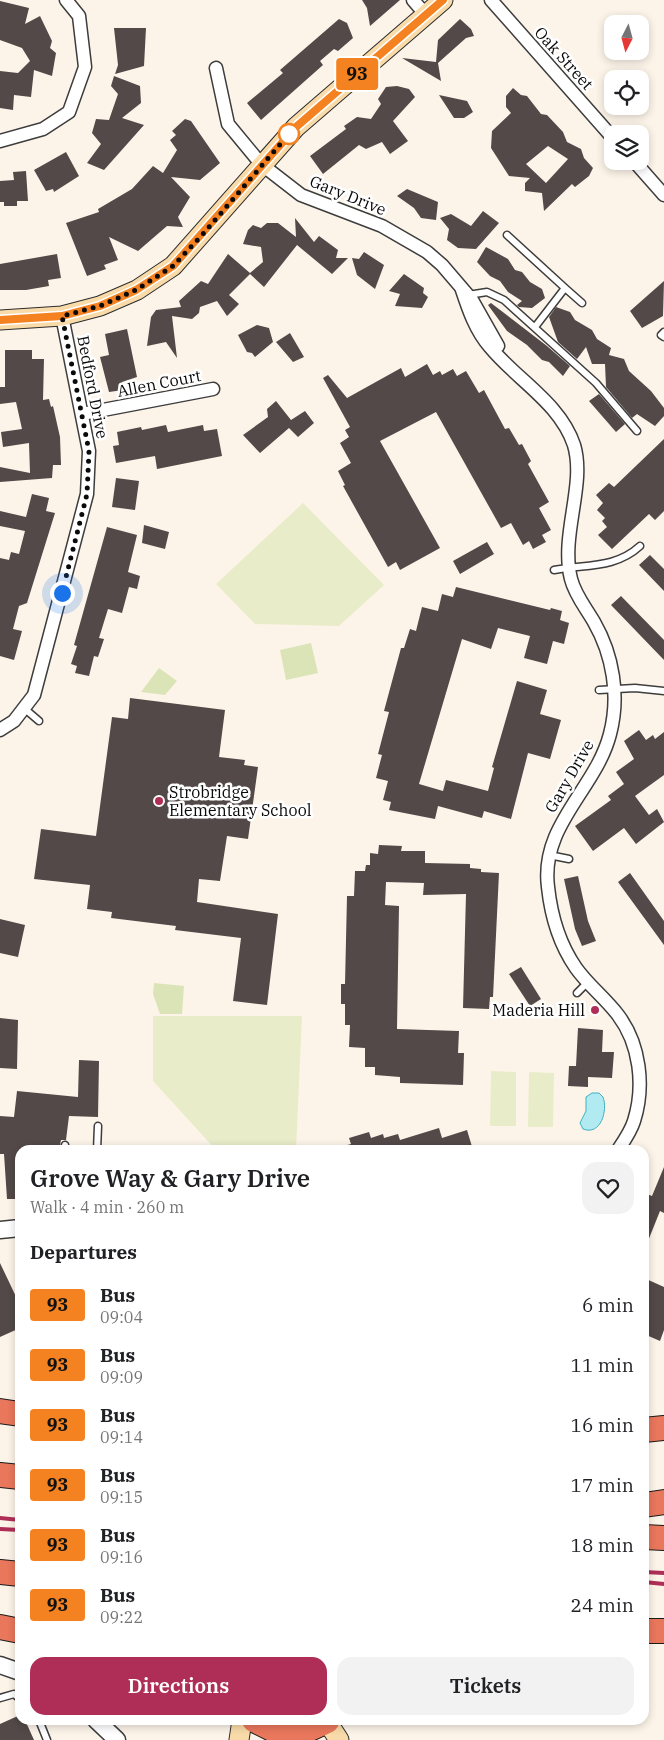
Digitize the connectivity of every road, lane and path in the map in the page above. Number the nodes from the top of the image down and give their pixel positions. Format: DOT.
graph roads {
  1 [pos="66,0"];
  2 [pos="413,0"];
  3 [pos="443,0"];
  4 [pos="491,0"];
  5 [pos="426,15"];
  6 [pos="216,68"];
  7 [pos="604,128"];
  8 [pos="0,141"];
  9 [pos="261,164"];
  10 [pos="642,170"];
  11 [pos="664,195"];
  12 [pos="507,235"];
  13 [pos="565,288"];
  14 [pos="464,291"];
  15 [pos="582,303"];
  16 [pos="62,316"];
  17 [pos="0,320"];
  18 [pos="535,327"];
  19 [pos="664,332"];
  20 [pos="664,337"];
  21 [pos="213,389"];
  22 [pos="82,414"];
  23 [pos="637,431"];
  24 [pos="640,546"];
  25 [pos="570,567"];
  26 [pos="554,570"];
  27 [pos="614,689"];
  28 [pos="598,690"];
  29 [pos="664,691"];
  30 [pos="25,709"];
  31 [pos="39,721"];
  32 [pos="0,730"];
  33 [pos="549,855"];
  34 [pos="569,859"];
  35 [pos="588,982"];
  36 [pos="577,993"];
  37 [pos="98,1126"];
  38 [pos="97,1145"];
  39 [pos="621,1145"];
  40 [pos="15,1228"];
  41 [pos="0,1230"];
  42 [pos="0,1411"];
  43 [pos="15,1413"];
  44 [pos="664,1428"];
  45 [pos="649,1430"];
  46 [pos="0,1475"];
  47 [pos="15,1476"];
  48 [pos="664,1502"];
  49 [pos="649,1504"];
  50 [pos="649,1512"];
  51 [pos="664,1513"];
  52 [pos="649,1537"];
  53 [pos="664,1538"];
  54 [pos="0,1572"];
  55 [pos="15,1574"];
  56 [pos="0,1627"];
  57 [pos="15,1630"];
  58 [pos="649,1631"];
  59 [pos="664,1631"];
  60 [pos="0,1664"];
  61 [pos="15,1670"];
  62 [pos="15,1695"];
  63 [pos="0,1698"];
  64 [pos="41,1725"];
  65 [pos="101,1725"];
  66 [pos="241,1725"];
  67 [pos="264,1725"];
  68 [pos="331,1727"];
  69 [pos="47,1740"];
  70 [pos="117,1740"];
  71 [pos="239,1740"];
  1 -- 8 [label="street"];
  2 -- 5 [label="street"];
  3 -- 5 [label="main road"];
  4 -- 7 [label="street, Oak Street"];
  5 -- 9 [label="main road"];
  6 -- 9 [label="street, Gary Drive"];
  9 -- 14 [label="street, Gary Drive"];
  9 -- 16 [label="main road"];
  10 -- 11 [label="street"];
  12 -- 13 [label="lane"];
  13 -- 15 [label="lane"];
  13 -- 18 [label="lane"];
  14 -- 18 [label="lane"];
  14 -- 25 [label="street, Gary Drive"];
  16 -- 17 [label="main road"];
  16 -- 22 [label="street, Bedford Drive"];
  18 -- 23 [label="lane"];
  19 -- 20 [label="lane"];
  21 -- 22 [label="street, Allen Court"];
  22 -- 30 [label="street, Bedford Drive"];
  24 -- 25 [label="lane"];
  25 -- 26 [label="lane"];
  25 -- 27 [label="street, Gary Drive"];
  27 -- 28 [label="lane"];
  27 -- 29 [label="lane"];
  27 -- 33 [label="street, Gary Drive"];
  30 -- 31 [label="lane"];
  30 -- 32 [label="street, Bedford Drive"];
  33 -- 34 [label="lane"];
  33 -- 35 [label="street, Gary Drive"];
  35 -- 36 [label="lane"];
  35 -- 39 [label="street, Gary Drive"];
  37 -- 38 [label="lane"];
  40 -- 41 [label="street"];
  42 -- 43 [label="highway"];
  44 -- 45 [label="highway"];
  46 -- 47 [label="highway"];
  48 -- 49 [label="highway"];
  50 -- 51 [label="highway"];
  52 -- 53 [label="highway"];
  54 -- 55 [label="highway"];
  56 -- 57 [label="highway"];
  58 -- 59 [label="highway"];
  60 -- 61 [label="street"];
  62 -- 63 [label="lane"];
  64 -- 69 [label="lane"];
  65 -- 70 [label="street"];
  66 -- 71 [label="main road"];
  67 -- 68 [label="highway"];
}
